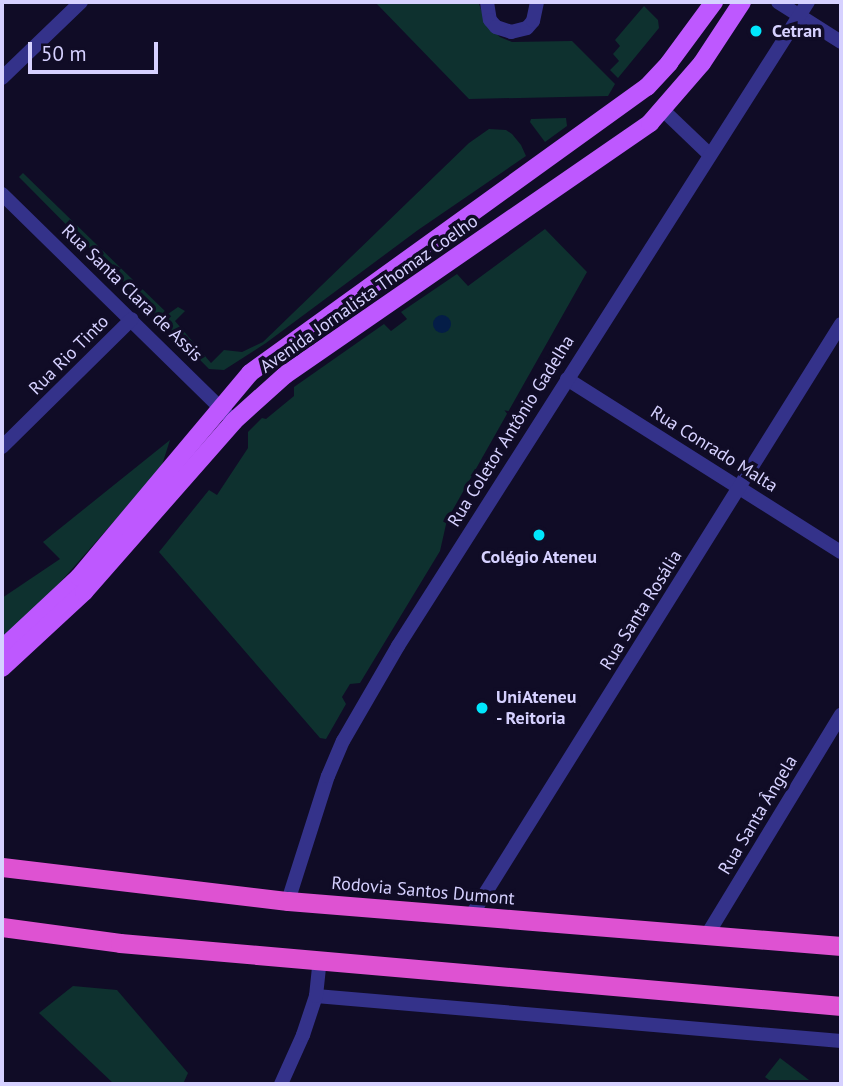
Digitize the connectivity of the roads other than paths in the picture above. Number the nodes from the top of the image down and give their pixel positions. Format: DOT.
graph roads {
  1 [pos="80,2"];
  2 [pos="487,2"];
  3 [pos="537,2"];
  4 [pos="714,2"];
  5 [pos="742,2"];
  6 [pos="778,2"];
  7 [pos="807,2"];
  8 [pos="799,16"];
  9 [pos="841,43"];
  10 [pos="2,78"];
  11 [pos="664,111"];
  12 [pos="709,154"];
  13 [pos="2,194"];
  14 [pos="132,319"];
  15 [pos="841,324"];
  16 [pos="567,379"];
  17 [pos="219,405"];
  18 [pos="234,421"];
  19 [pos="2,447"];
  20 [pos="741,488"];
  21 [pos="841,552"];
  22 [pos="2,649"];
  23 [pos="2,668"];
  24 [pos="841,715"];
  25 [pos="2,867"];
  26 [pos="288,901"];
  27 [pos="471,916"];
  28 [pos="2,927"];
  29 [pos="707,935"];
  30 [pos="841,946"];
  31 [pos="320,959"];
  32 [pos="316,996"];
  33 [pos="841,1006"];
  34 [pos="841,1041"];
  35 [pos="281,1084"];
  1 -- 10 [label="street"];
  2 -- 3 [label="street"];
  4 -- 17 [label="main road, Avenida Jornalista Thomaz Coelho"];
  5 -- 11 [label="main road, Avenida Jornalista Thomaz Coelho"];
  6 -- 8 [label="street"];
  7 -- 8 [label="street, Rua Coletor Antônio Gadelha"];
  8 -- 9 [label="street"];
  8 -- 12 [label="street, Rua Coletor Antônio Gadelha"];
  11 -- 12 [label="street"];
  11 -- 18 [label="main road, Avenida Jornalista Thomaz Coelho"];
  12 -- 16 [label="street, Rua Coletor Antônio Gadelha"];
  13 -- 14 [label="street, Rua Santa Clara de Assis"];
  14 -- 17 [label="street, Rua Santa Clara de Assis"];
  14 -- 19 [label="street, Rua Rio Tinto"];
  15 -- 20 [label="street, Rua Santa Rosália"];
  16 -- 20 [label="street, Rua Conrado Malta"];
  16 -- 26 [label="street, Rua Coletor Antônio Gadelha"];
  17 -- 18 [label="street, Rua Santa Clara de Assis"];
  17 -- 22 [label="main road, Avenida Jornalista Thomaz Coelho"];
  18 -- 23 [label="main road, Avenida Jornalista Thomaz Coelho"];
  20 -- 21 [label="street, Rua Conrado Malta"];
  20 -- 27 [label="street, Rua Santa Rosália"];
  24 -- 29 [label="street, Rua Santa Ângela"];
  25 -- 26 [label="highway, Rodovia Santos Dumont"];
  26 -- 27 [label="highway, Rodovia Santos Dumont"];
  27 -- 29 [label="highway, Rodovia Santos Dumont"];
  28 -- 31 [label="highway"];
  29 -- 30 [label="highway, Rodovia Santos Dumont"];
  31 -- 32 [label="street"];
  31 -- 33 [label="highway"];
  32 -- 34 [label="street"];
  32 -- 35 [label="street"];
}
